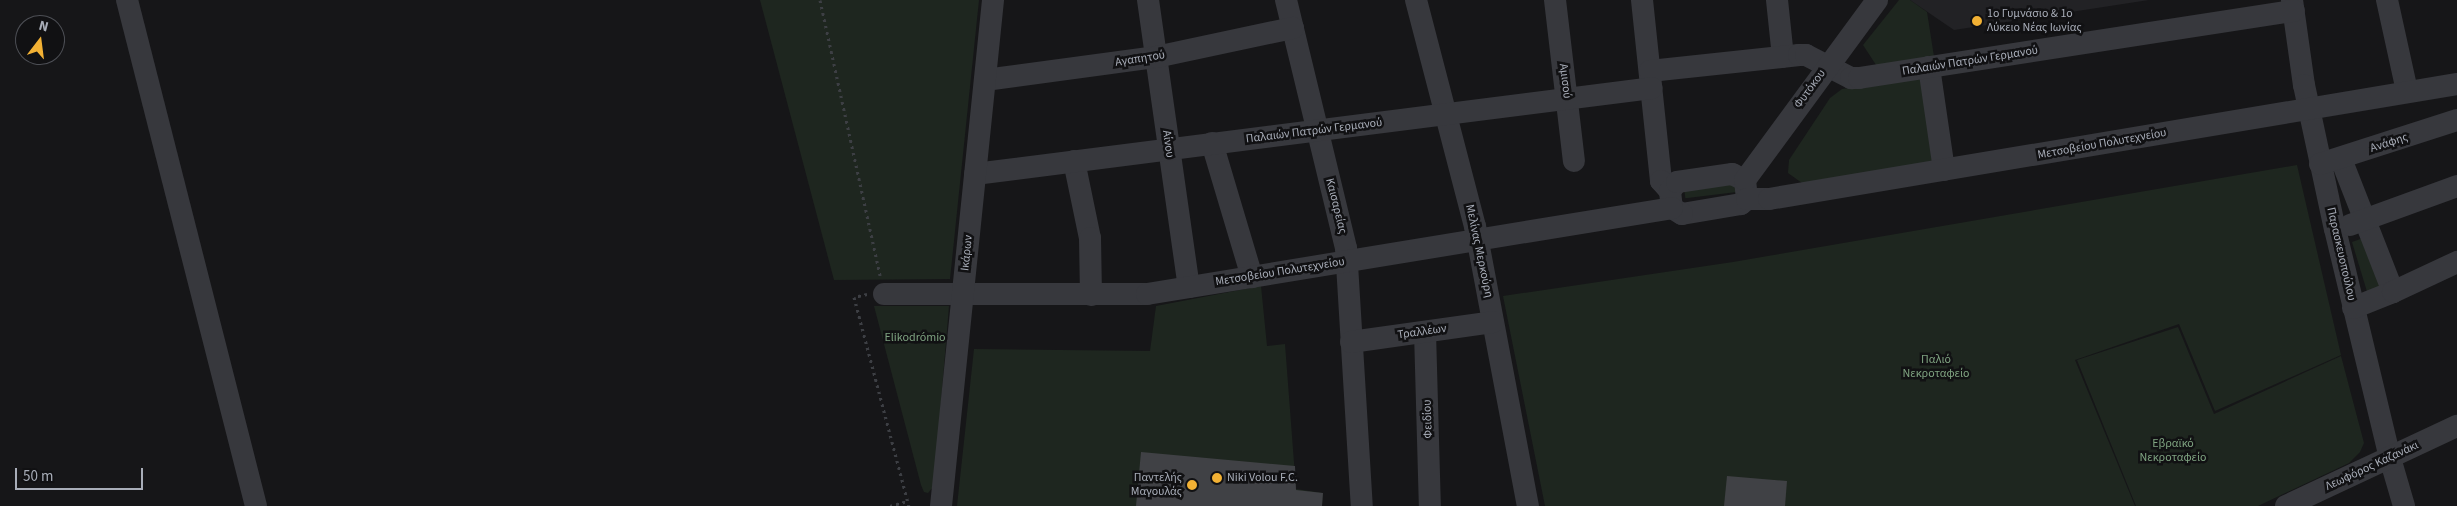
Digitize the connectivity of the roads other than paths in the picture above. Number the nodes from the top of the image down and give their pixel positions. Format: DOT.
graph roads {
  1 [pos="127,0"];
  2 [pos="993,0"];
  3 [pos="1148,0"];
  4 [pos="1286,0"];
  5 [pos="1416,0"];
  6 [pos="1555,0"];
  7 [pos="1642,0"];
  8 [pos="1777,0"];
  9 [pos="1877,0"];
  10 [pos="2387,0"];
  11 [pos="2293,5"];
  12 [pos="1293,28"];
  13 [pos="1156,57"];
  14 [pos="1783,57"];
  15 [pos="1827,66"];
  16 [pos="1929,67"];
  17 [pos="985,80"];
  18 [pos="1651,80"];
  19 [pos="2457,84"];
  20 [pos="2407,91"];
  21 [pos="1568,100"];
  22 [pos="2308,107"];
  23 [pos="1445,114"];
  24 [pos="2457,120"];
  25 [pos="1317,130"];
  26 [pos="1212,144"];
  27 [pos="1169,150"];
  28 [pos="1074,161"];
  29 [pos="2331,161"];
  30 [pos="1574,162"];
  31 [pos="1944,170"];
  32 [pos="975,174"];
  33 [pos="2457,186"];
  34 [pos="1746,189"];
  35 [pos="1671,200"];
  36 [pos="2365,220"];
  37 [pos="2335,229"];
  38 [pos="1478,241"];
  39 [pos="1347,261"];
  40 [pos="2457,262"];
  41 [pos="1252,277"];
  42 [pos="1189,287"];
  43 [pos="2393,292"];
  44 [pos="963,293"];
  45 [pos="884,294"];
  46 [pos="1091,295"];
  47 [pos="2353,308"];
  48 [pos="1493,322"];
  49 [pos="1425,332"];
  50 [pos="1351,342"];
  51 [pos="2457,426"];
  52 [pos="2390,458"];
  53 [pos="256,506"];
  54 [pos="941,506"];
  55 [pos="1362,506"];
  56 [pos="1430,506"];
  57 [pos="1528,506"];
  58 [pos="2286,506"];
  59 [pos="2404,506"];
  1 -- 53 [label="street"];
  2 -- 17 [label="street, Ικάρων"];
  3 -- 13 [label="street, Αίνου"];
  4 -- 12 [label="street, Καισαρείας"];
  5 -- 23 [label="street, Μελίνας Μερκούρη"];
  6 -- 21 [label="street, Αμισού"];
  7 -- 18 [label="street"];
  8 -- 14 [label="street"];
  9 -- 15 [label="street, Φυτόκου"];
  10 -- 20 [label="street"];
  11 -- 16 [label="street, Παλαιών Πατρών Γερμανού"];
  11 -- 22 [label="street, Παρασκευοπούλου"];
  12 -- 13 [label="street, Αγαπητού"];
  12 -- 25 [label="street, Καισαρείας"];
  13 -- 17 [label="street, Αγαπητού"];
  13 -- 27 [label="street, Αίνου"];
  14 -- 15 [label="street, Παλαιών Πατρών Γερμανού"];
  14 -- 18 [label="street, Παλαιών Πατρών Γερμανού"];
  15 -- 16 [label="street, Παλαιών Πατρών Γερμανού"];
  15 -- 34 [label="street, Φυτόκου"];
  16 -- 31 [label="street"];
  17 -- 32 [label="street, Ικάρων"];
  18 -- 21 [label="street, Παλαιών Πατρών Γερμανού"];
  18 -- 35 [label="street"];
  19 -- 20 [label="street, Μετσοβείου Πολυτεχνείου"];
  20 -- 22 [label="street, Μετσοβείου Πολυτεχνείου"];
  21 -- 23 [label="street, Παλαιών Πατρών Γερμανού"];
  21 -- 30 [label="street, Αμισού"];
  22 -- 29 [label="street, Παρασκευοπούλου"];
  22 -- 31 [label="street, Μετσοβείου Πολυτεχνείου"];
  23 -- 25 [label="street, Παλαιών Πατρών Γερμανού"];
  23 -- 38 [label="street, Μελίνας Μερκούρη"];
  24 -- 29 [label="street, Ανάφης"];
  25 -- 26 [label="street, Παλαιών Πατρών Γερμανού"];
  25 -- 39 [label="street, Καισαρείας"];
  26 -- 27 [label="street, Παλαιών Πατρών Γερμανού"];
  26 -- 41 [label="street"];
  27 -- 28 [label="street, Παλαιών Πατρών Γερμανού"];
  27 -- 42 [label="street, Αίνου"];
  28 -- 32 [label="street, Παλαιών Πατρών Γερμανού"];
  28 -- 46 [label="street"];
  29 -- 36 [label="street, Παρασκευοπούλου"];
  29 -- 37 [label="street, Παρασκευοπούλου"];
  31 -- 34 [label="street, Μετσοβείου Πολυτεχνείου"];
  32 -- 44 [label="street, Ικάρων"];
  33 -- 36 [label="street"];
  34 -- 35 [label="street"];
  34 -- 35 [label="street"];
  35 -- 38 [label="street, Μετσοβείου Πολυτεχνείου"];
  36 -- 37 [label="street"];
  36 -- 43 [label="street, Παρασκευοπούλου"];
  37 -- 47 [label="street, Παρασκευοπούλου"];
  38 -- 39 [label="street, Μετσοβείου Πολυτεχνείου"];
  38 -- 48 [label="street, Μελίνας Μερκούρη"];
  39 -- 41 [label="street, Μετσοβείου Πολυτεχνείου"];
  39 -- 50 [label="street, Καισαρείας"];
  40 -- 43 [label="street"];
  41 -- 42 [label="street, Μετσοβείου Πολυτεχνείου"];
  42 -- 46 [label="street, Μετσοβείου Πολυτεχνείου"];
  43 -- 47 [label="street"];
  44 -- 45 [label="street, Μετσοβείου Πολυτεχνείου"];
  44 -- 46 [label="street, Μετσοβείου Πολυτεχνείου"];
  44 -- 54 [label="street, Ικάρων"];
  47 -- 52 [label="street, Παρασκευοπούλου"];
  48 -- 49 [label="street, Τραλλέων"];
  48 -- 57 [label="street, Μελίνας Μερκούρη"];
  49 -- 50 [label="street, Τραλλέων"];
  49 -- 56 [label="street, Φειδίου"];
  50 -- 55 [label="street, Καισαρείας"];
  51 -- 52 [label="street, Λεωφόρος Καζανάκι"];
  52 -- 58 [label="street, Λεωφόρος Καζανάκι"];
  52 -- 59 [label="street, Παρασκευοπούλου"];
}
